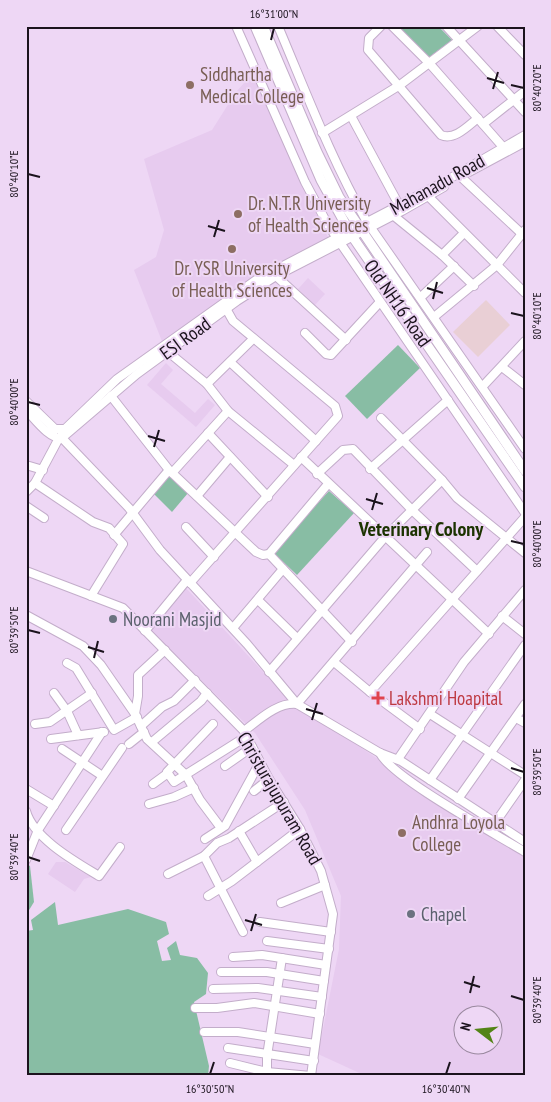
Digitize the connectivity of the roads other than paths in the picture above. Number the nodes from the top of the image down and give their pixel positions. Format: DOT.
graph roads {
  1 [pos="236,26"];
  2 [pos="255,26"];
  3 [pos="263,26"];
  4 [pos="278,26"];
  5 [pos="381,26"];
  6 [pos="392,26"];
  7 [pos="446,26"];
  8 [pos="478,26"];
  9 [pos="497,26"];
  10 [pos="461,40"];
  11 [pos="525,56"];
  12 [pos="430,64"];
  13 [pos="400,85"];
  14 [pos="525,91"];
  15 [pos="514,99"];
  16 [pos="525,112"];
  17 [pos="351,116"];
  18 [pos="480,121"];
  19 [pos="322,133"];
  20 [pos="525,135"];
  21 [pos="525,142"];
  22 [pos="503,147"];
  23 [pos="461,176"];
  24 [pos="428,196"];
  25 [pos="399,205"];
  26 [pos="394,216"];
  27 [pos="369,225"];
  28 [pos="355,231"];
  29 [pos="523,231"];
  30 [pos="464,233"];
  31 [pos="337,240"];
  32 [pos="442,255"];
  33 [pos="497,265"];
  34 [pos="454,266"];
  35 [pos="276,276"];
  36 [pos="474,286"];
  37 [pos="525,292"];
  38 [pos="421,297"];
  39 [pos="379,303"];
  40 [pos="224,306"];
  41 [pos="434,317"];
  42 [pos="306,333"];
  43 [pos="254,340"];
  44 [pos="346,340"];
  45 [pos="525,341"];
  46 [pos="167,351"];
  47 [pos="230,362"];
  48 [pos="502,367"];
  49 [pos="207,384"];
  50 [pos="525,385"];
  51 [pos="483,386"];
  52 [pos="111,396"];
  53 [pos="448,400"];
  54 [pos="26,401"];
  55 [pos="26,410"];
  56 [pos="228,411"];
  57 [pos="381,418"];
  58 [pos="208,433"];
  59 [pos="61,436"];
  60 [pos="402,439"];
  61 [pos="316,442"];
  62 [pos="525,449"];
  63 [pos="230,457"];
  64 [pos="300,457"];
  65 [pos="26,465"];
  66 [pos="294,465"];
  67 [pos="370,469"];
  68 [pos="43,470"];
  69 [pos="525,470"];
  70 [pos="170,472"];
  71 [pos="317,474"];
  72 [pos="442,480"];
  73 [pos="35,483"];
  74 [pos="328,484"];
  75 [pos="525,487"];
  76 [pos="26,492"];
  77 [pos="197,496"];
  78 [pos="268,496"];
  79 [pos="26,506"];
  80 [pos="412,510"];
  81 [pos="133,513"];
  82 [pos="525,513"];
  83 [pos="525,517"];
  84 [pos="44,518"];
  85 [pos="186,527"];
  86 [pos="236,533"];
  87 [pos="114,534"];
  88 [pos="385,537"];
  89 [pos="506,538"];
  90 [pos="427,552"];
  91 [pos="525,553"];
  92 [pos="269,554"];
  93 [pos="214,557"];
  94 [pos="416,566"];
  95 [pos="283,568"];
  96 [pos="26,571"];
  97 [pos="477,571"];
  98 [pos="189,581"];
  99 [pos="525,590"];
  100 [pos="92,596"];
  101 [pos="452,599"];
  102 [pos="258,600"];
  103 [pos="321,609"];
  104 [pos="26,615"];
  105 [pos="502,616"];
  106 [pos="233,628"];
  107 [pos="145,631"];
  108 [pos="489,634"];
  109 [pos="525,634"];
  110 [pos="297,638"];
  111 [pos="352,642"];
  112 [pos="525,645"];
  113 [pos="165,650"];
  114 [pos="334,662"];
  115 [pos="67,663"];
  116 [pos="269,672"];
  117 [pos="195,680"];
  118 [pos="370,692"];
  119 [pos="54,693"];
  120 [pos="92,693"];
  121 [pos="207,693"];
  122 [pos="297,704"];
  123 [pos="525,704"];
  124 [pos="66,712"];
  125 [pos="430,714"];
  126 [pos="136,716"];
  127 [pos="516,718"];
  128 [pos="525,723"];
  129 [pos="35,724"];
  130 [pos="213,724"];
  131 [pos="142,729"];
  132 [pos="114,730"];
  133 [pos="420,730"];
  134 [pos="102,732"];
  135 [pos="245,734"];
  136 [pos="78,735"];
  137 [pos="463,736"];
  138 [pos="51,739"];
  139 [pos="152,742"];
  140 [pos="252,746"];
  141 [pos="62,749"];
  142 [pos="490,751"];
  143 [pos="380,753"];
  144 [pos="398,759"];
  145 [pos="260,762"];
  146 [pos="83,763"];
  147 [pos="174,766"];
  148 [pos="225,766"];
  149 [pos="168,773"];
  150 [pos="186,774"];
  151 [pos="101,775"];
  152 [pos="525,775"];
  153 [pos="269,779"];
  154 [pos="430,780"];
  155 [pos="525,780"];
  156 [pos="154,784"];
  157 [pos="194,788"];
  158 [pos="26,789"];
  159 [pos="254,791"];
  160 [pos="458,799"];
  161 [pos="284,802"];
  162 [pos="149,804"];
  163 [pos="54,806"];
  164 [pos="27,815"];
  165 [pos="495,823"];
  166 [pos="221,828"];
  167 [pos="300,829"];
  168 [pos="38,830"];
  169 [pos="66,830"];
  170 [pos="239,831"];
  171 [pos="205,839"];
  172 [pos="525,842"];
  173 [pos="120,847"];
  174 [pos="525,852"];
  175 [pos="204,856"];
  176 [pos="26,860"];
  177 [pos="257,862"];
  178 [pos="168,874"];
  179 [pos="326,885"];
  180 [pos="222,888"];
  181 [pos="208,896"];
  182 [pos="280,903"];
  183 [pos="260,922"];
  184 [pos="243,932"];
  185 [pos="331,932"];
  186 [pos="267,941"];
  187 [pos="329,949"];
  188 [pos="233,957"];
  189 [pos="282,958"];
  190 [pos="326,965"];
  191 [pos="221,972"];
  192 [pos="280,974"];
  193 [pos="324,981"];
  194 [pos="214,989"];
  195 [pos="278,990"];
  196 [pos="322,997"];
  197 [pos="276,1006"];
  198 [pos="195,1008"];
  199 [pos="320,1014"];
  200 [pos="204,1032"];
  201 [pos="271,1038"];
  202 [pos="315,1044"];
  203 [pos="228,1048"];
  204 [pos="267,1056"];
  205 [pos="314,1061"];
  206 [pos="230,1063"];
  207 [pos="267,1074"];
  208 [pos="311,1076"];
  1 -- 31 [label="street"];
  2 -- 28 [label="main road, Old NH16 Road"];
  3 -- 28 [label="main road, Old NH16 Road"];
  4 -- 19 [label="street"];
  5 -- 13 [label="street"];
  6 -- 12 [label="street"];
  7 -- 10 [label="street"];
  8 -- 10 [label="street"];
  9 -- 11 [label="street"];
  10 -- 12 [label="street"];
  10 -- 15 [label="street"];
  12 -- 13 [label="street"];
  12 -- 18 [label="street"];
  13 -- 17 [label="street"];
  13 -- 18 [label="street"];
  14 -- 15 [label="street"];
  15 -- 16 [label="street"];
  15 -- 18 [label="street"];
  17 -- 19 [label="street"];
  17 -- 25 [label="street"];
  18 -- 22 [label="street"];
  19 -- 27 [label="street"];
  20 -- 22 [label="street, Mahanadu Road"];
  21 -- 23 [label="street, Mahanadu Road"];
  22 -- 25 [label="street, Mahanadu Road"];
  23 -- 24 [label="street, Mahanadu Road"];
  23 -- 29 [label="street"];
  24 -- 26 [label="street, Mahanadu Road"];
  24 -- 30 [label="street"];
  25 -- 27 [label="street, Mahanadu Road"];
  26 -- 27 [label="street, Mahanadu Road"];
  26 -- 32 [label="street"];
  27 -- 28 [label="street, Mahanadu Road"];
  27 -- 38 [label="street"];
  28 -- 31 [label="street, ESI Road"];
  28 -- 69 [label="main road, Old NH16 Road"];
  28 -- 75 [label="main road, Old NH16 Road"];
  29 -- 33 [label="street"];
  30 -- 32 [label="street"];
  30 -- 33 [label="street"];
  31 -- 35 [label="street, ESI Road"];
  31 -- 39 [label="street"];
  31 -- 40 [label="street, ESI Road"];
  32 -- 34 [label="street"];
  33 -- 36 [label="street"];
  33 -- 37 [label="street"];
  34 -- 36 [label="street"];
  34 -- 38 [label="street"];
  35 -- 40 [label="street, ESI Road"];
  35 -- 44 [label="street"];
  36 -- 41 [label="street"];
  38 -- 41 [label="street"];
  39 -- 44 [label="street"];
  39 -- 53 [label="street"];
  40 -- 43 [label="street"];
  40 -- 46 [label="street, ESI Road"];
  40 -- 59 [label="street, ESI Road"];
  41 -- 51 [label="street"];
  42 -- 44 [label="street"];
  43 -- 47 [label="street"];
  43 -- 61 [label="street"];
  45 -- 48 [label="street"];
  46 -- 49 [label="street"];
  46 -- 52 [label="street, ESI Road"];
  47 -- 49 [label="street"];
  47 -- 61 [label="street"];
  48 -- 50 [label="street"];
  48 -- 51 [label="street"];
  49 -- 56 [label="street"];
  51 -- 62 [label="street"];
  52 -- 59 [label="street, ESI Road"];
  52 -- 70 [label="street"];
  53 -- 60 [label="street"];
  53 -- 82 [label="street"];
  54 -- 59 [label="street"];
  55 -- 59 [label="street"];
  56 -- 58 [label="street"];
  56 -- 66 [label="street"];
  57 -- 60 [label="street"];
  58 -- 63 [label="street"];
  58 -- 70 [label="street"];
  59 -- 68 [label="street"];
  59 -- 81 [label="street"];
  60 -- 67 [label="street"];
  60 -- 72 [label="street"];
  61 -- 64 [label="street"];
  63 -- 77 [label="street"];
  63 -- 78 [label="street"];
  64 -- 66 [label="street"];
  64 -- 71 [label="street"];
  65 -- 68 [label="street"];
  66 -- 78 [label="street"];
  67 -- 71 [label="street"];
  67 -- 80 [label="street"];
  68 -- 73 [label="street"];
  70 -- 77 [label="street"];
  70 -- 81 [label="street"];
  71 -- 74 [label="street"];
  72 -- 80 [label="street"];
  72 -- 89 [label="street"];
  73 -- 76 [label="street"];
  73 -- 87 [label="street"];
  74 -- 88 [label="street"];
  74 -- 92 [label="street"];
  77 -- 86 [label="street"];
  78 -- 86 [label="street"];
  79 -- 84 [label="street"];
  80 -- 88 [label="street"];
  80 -- 97 [label="street"];
  81 -- 87 [label="street"];
  81 -- 98 [label="street"];
  83 -- 89 [label="street"];
  85 -- 93 [label="street"];
  86 -- 92 [label="street"];
  86 -- 93 [label="street"];
  87 -- 100 [label="street"];
  88 -- 94 [label="street"];
  88 -- 103 [label="street"];
  89 -- 91 [label="street"];
  89 -- 97 [label="street"];
  90 -- 94 [label="street"];
  92 -- 95 [label="street"];
  93 -- 98 [label="street"];
  94 -- 101 [label="street"];
  94 -- 111 [label="street"];
  95 -- 102 [label="street"];
  95 -- 103 [label="street"];
  96 -- 100 [label="street, Christurajupuram Road"];
  97 -- 101 [label="street"];
  98 -- 106 [label="street"];
  98 -- 107 [label="street"];
  99 -- 105 [label="street"];
  100 -- 107 [label="street, Christurajupuram Road"];
  101 -- 108 [label="street"];
  101 -- 118 [label="street"];
  102 -- 106 [label="street"];
  102 -- 110 [label="street"];
  103 -- 110 [label="street"];
  103 -- 111 [label="street"];
  104 -- 126 [label="street"];
  105 -- 108 [label="street"];
  105 -- 109 [label="street"];
  106 -- 116 [label="street"];
  107 -- 113 [label="street, Christurajupuram Road"];
  108 -- 125 [label="street"];
  110 -- 116 [label="street"];
  111 -- 114 [label="street"];
  112 -- 137 [label="street"];
  113 -- 117 [label="street, Christurajupuram Road"];
  113 -- 126 [label="street"];
  114 -- 118 [label="street"];
  114 -- 122 [label="street"];
  115 -- 120 [label="street"];
  116 -- 122 [label="street"];
  117 -- 121 [label="street, Christurajupuram Road"];
  117 -- 131 [label="street"];
  118 -- 133 [label="street"];
  119 -- 124 [label="street"];
  120 -- 124 [label="street"];
  120 -- 132 [label="street"];
  121 -- 135 [label="street, Christurajupuram Road"];
  121 -- 139 [label="street"];
  122 -- 135 [label="street"];
  122 -- 143 [label="street"];
  123 -- 127 [label="street"];
  124 -- 129 [label="street"];
  124 -- 136 [label="street"];
  125 -- 133 [label="street"];
  125 -- 137 [label="street"];
  126 -- 131 [label="street"];
  126 -- 132 [label="street"];
  127 -- 128 [label="street"];
  127 -- 142 [label="street"];
  130 -- 147 [label="street"];
  131 -- 139 [label="street"];
  131 -- 151 [label="street"];
  132 -- 134 [label="street"];
  133 -- 144 [label="street"];
  134 -- 136 [label="street"];
  134 -- 146 [label="street"];
  135 -- 140 [label="street, Christurajupuram Road"];
  135 -- 150 [label="street"];
  136 -- 138 [label="street"];
  137 -- 142 [label="street"];
  137 -- 154 [label="street"];
  139 -- 147 [label="street"];
  140 -- 145 [label="street, Christurajupuram Road"];
  140 -- 148 [label="street"];
  141 -- 146 [label="street"];
  142 -- 152 [label="street"];
  142 -- 160 [label="street"];
  143 -- 144 [label="street"];
  143 -- 174 [label="street"];
  144 -- 154 [label="street"];
  145 -- 153 [label="street, Christurajupuram Road"];
  145 -- 166 [label="street"];
  146 -- 151 [label="street"];
  146 -- 163 [label="street"];
  147 -- 149 [label="street"];
  147 -- 150 [label="street"];
  149 -- 150 [label="street"];
  149 -- 156 [label="street"];
  150 -- 157 [label="street"];
  151 -- 169 [label="street"];
  153 -- 159 [label="street"];
  153 -- 161 [label="street, Christurajupuram Road"];
  154 -- 160 [label="street"];
  155 -- 165 [label="street"];
  157 -- 162 [label="street"];
  157 -- 166 [label="street"];
  158 -- 163 [label="street"];
  160 -- 165 [label="street"];
  161 -- 167 [label="street, Christurajupuram Road"];
  161 -- 170 [label="street"];
  163 -- 168 [label="street"];
  164 -- 168 [label="street"];
  165 -- 172 [label="street"];
  166 -- 171 [label="street"];
  167 -- 177 [label="street"];
  167 -- 179 [label="street, Christurajupuram Road"];
  168 -- 173 [label="street"];
  168 -- 176 [label="street"];
  170 -- 175 [label="street"];
  170 -- 177 [label="street"];
  175 -- 178 [label="street"];
  175 -- 180 [label="street"];
  177 -- 180 [label="street"];
  179 -- 182 [label="street"];
  179 -- 185 [label="street, Christurajupuram Road"];
  180 -- 181 [label="street"];
  180 -- 184 [label="street"];
  183 -- 185 [label="street"];
  185 -- 187 [label="street, Christurajupuram Road"];
  186 -- 187 [label="street"];
  187 -- 190 [label="street, Christurajupuram Road"];
  188 -- 189 [label="street"];
  189 -- 190 [label="street"];
  189 -- 192 [label="street"];
  190 -- 193 [label="street, Christurajupuram Road"];
  191 -- 192 [label="street"];
  192 -- 193 [label="street"];
  192 -- 195 [label="street"];
  193 -- 196 [label="street, Christurajupuram Road"];
  194 -- 195 [label="street"];
  195 -- 196 [label="street"];
  195 -- 197 [label="street"];
  196 -- 199 [label="street, Christurajupuram Road"];
  197 -- 198 [label="street"];
  197 -- 199 [label="street"];
  197 -- 201 [label="street"];
  199 -- 202 [label="street, Christurajupuram Road"];
  200 -- 201 [label="street"];
  201 -- 202 [label="street"];
  201 -- 204 [label="street"];
  202 -- 205 [label="street, Christurajupuram Road"];
  203 -- 204 [label="street"];
  204 -- 205 [label="street"];
  204 -- 207 [label="street"];
  205 -- 208 [label="street, Christurajupuram Road"];
  206 -- 207 [label="street"];
  207 -- 208 [label="street"];
}
